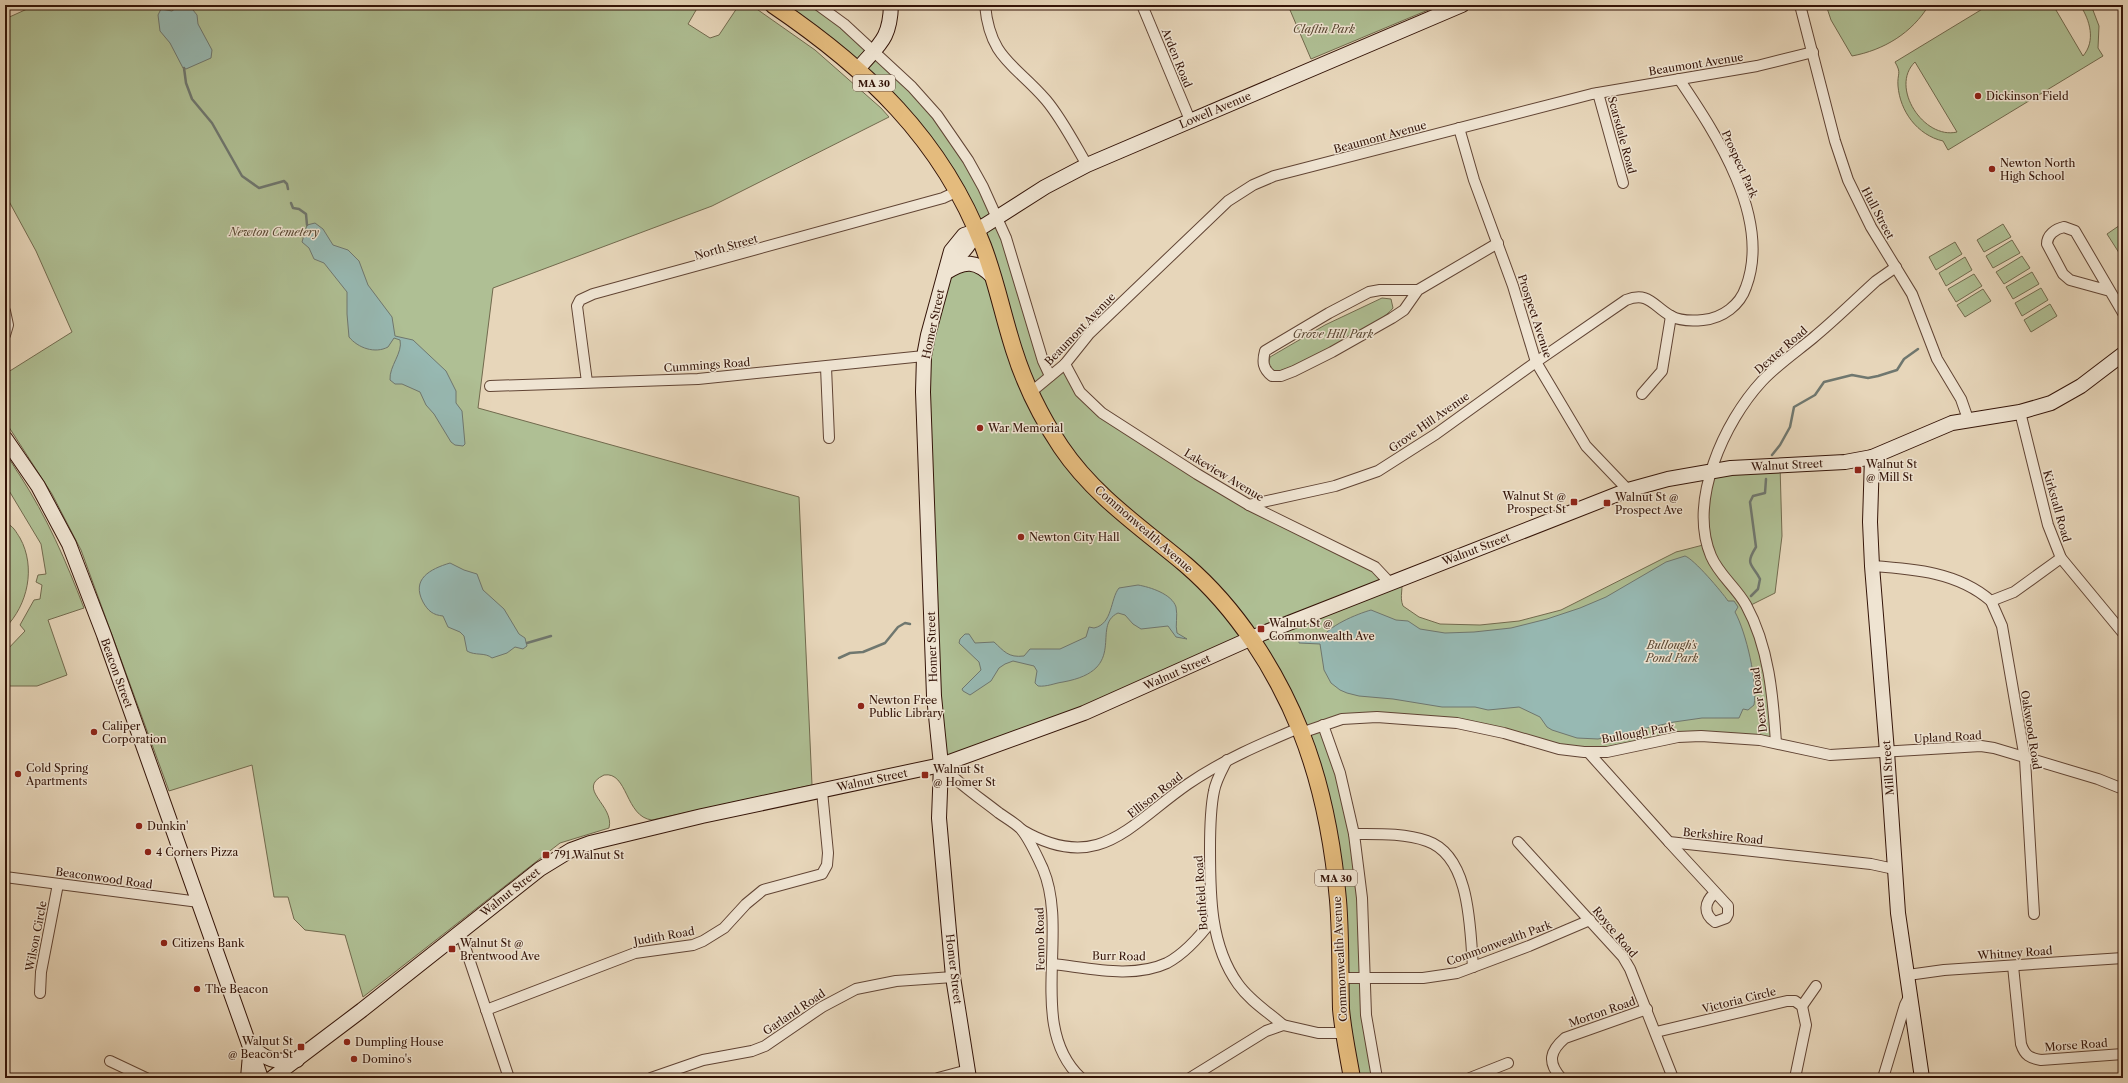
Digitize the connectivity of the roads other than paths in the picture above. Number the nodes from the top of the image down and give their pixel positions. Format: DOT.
graph roads {
  1 [pos="773,5"];
  2 [pos="818,5"];
  3 [pos="891,5"];
  4 [pos="985,5"];
  5 [pos="1142,5"];
  6 [pos="1462,5"];
  7 [pos="1800,5"];
  8 [pos="874,51"];
  9 [pos="1813,52"];
  10 [pos="858,69"];
  11 [pos="1679,78"];
  12 [pos="1598,93"];
  13 [pos="1190,120"];
  14 [pos="1459,128"];
  15 [pos="1087,165"];
  16 [pos="1623,183"];
  17 [pos="958,191"];
  18 [pos="997,217"];
  19 [pos="976,231"];
  20 [pos="1498,243"];
  21 [pos="1896,267"];
  22 [pos="946,269"];
  23 [pos="993,277"];
  24 [pos="1418,290"];
  25 [pos="2110,291"];
  26 [pos="5,311"];
  27 [pos="2123,313"];
  28 [pos="1602,316"];
  29 [pos="1671,316"];
  30 [pos="5,335"];
  31 [pos="2123,354"];
  32 [pos="924,356"];
  33 [pos="1536,362"];
  34 [pos="1065,364"];
  35 [pos="826,367"];
  36 [pos="1050,376"];
  37 [pos="587,382"];
  38 [pos="490,386"];
  39 [pos="1030,393"];
  40 [pos="1642,394"];
  41 [pos="2020,412"];
  42 [pos="1968,419"];
  43 [pos="5,438"];
  44 [pos="829,438"];
  45 [pos="1872,457"];
  46 [pos="1711,470"];
  47 [pos="1628,490"];
  48 [pos="1249,505"];
  49 [pos="2061,558"];
  50 [pos="1872,566"];
  51 [pos="1390,583"];
  52 [pos="1991,601"];
  53 [pos="2123,633"];
  54 [pos="1252,638"];
  55 [pos="1323,726"];
  56 [pos="1300,730"];
  57 [pos="1776,743"];
  58 [pos="1589,752"];
  59 [pos="1888,752"];
  60 [pos="2026,759"];
  61 [pos="1227,760"];
  62 [pos="941,765"];
  63 [pos="2123,789"];
  64 [pos="822,791"];
  65 [pos="1021,829"];
  66 [pos="1354,834"];
  67 [pos="1518,842"];
  68 [pos="1669,842"];
  69 [pos="1894,869"];
  70 [pos="5,877"];
  71 [pos="58,884"];
  72 [pos="1714,893"];
  73 [pos="199,902"];
  74 [pos="2034,914"];
  75 [pos="1213,919"];
  76 [pos="1590,920"];
  77 [pos="460,932"];
  78 [pos="2123,958"];
  79 [pos="1053,964"];
  80 [pos="2013,966"];
  81 [pos="1473,967"];
  82 [pos="1908,975"];
  83 [pos="953,977"];
  84 [pos="1341,978"];
  85 [pos="1364,978"];
  86 [pos="1816,986"];
  87 [pos="40,993"];
  88 [pos="1910,994"];
  89 [pos="1802,1006"];
  90 [pos="1646,1009"];
  91 [pos="486,1010"];
  92 [pos="1284,1025"];
  93 [pos="1656,1032"];
  94 [pos="1344,1033"];
  95 [pos="250,1044"];
  96 [pos="2123,1054"];
  97 [pos="297,1060"];
  98 [pos="110,1061"];
  99 [pos="1508,1064"];
  100 [pos="968,1074"];
  101 [pos="146,1078"];
  102 [pos="248,1078"];
  103 [pos="261,1078"];
  104 [pos="272,1078"];
  105 [pos="288,1078"];
  106 [pos="509,1078"];
  107 [pos="651,1078"];
  108 [pos="938,1078"];
  109 [pos="1081,1078"];
  110 [pos="1190,1078"];
  111 [pos="1352,1078"];
  112 [pos="1377,1078"];
  113 [pos="1470,1078"];
  114 [pos="1561,1078"];
  115 [pos="1673,1078"];
  116 [pos="1795,1078"];
  117 [pos="1884,1078"];
  118 [pos="1922,1078"];
  1 -- 10 [label="main road, Commonwealth Avenue / MA 30"];
  2 -- 8 [label="street"];
  3 -- 8 [label="main road"];
  4 -- 15 [label="street"];
  5 -- 13 [label="street, Arden Road"];
  6 -- 13 [label="main road, Lowell Avenue"];
  7 -- 9 [label="street, Hull Street"];
  8 -- 10 [label="main road"];
  8 -- 18 [label="street"];
  9 -- 11 [label="street, Beaumont Avenue"];
  9 -- 21 [label="street, Hull Street"];
  10 -- 17 [label="main road, Commonwealth Avenue / MA 30"];
  11 -- 12 [label="street, Beaumont Avenue"];
  11 -- 29 [label="street, Prospect Park"];
  12 -- 14 [label="street, Beaumont Avenue"];
  12 -- 16 [label="street, Scarsdale Road"];
  13 -- 15 [label="main road, Lowell Avenue"];
  14 -- 20 [label="street, Prospect Avenue"];
  14 -- 34 [label="street, Beaumont Avenue"];
  15 -- 18 [label="main road, Lowell Avenue"];
  17 -- 19 [label="main road, Commonwealth Avenue / MA 30"];
  17 -- 37 [label="street, North Street"];
  18 -- 19 [label="main road, Lowell Avenue"];
  18 -- 36 [label="street"];
  19 -- 22 [label="main road"];
  19 -- 23 [label="main road, Commonwealth Avenue / MA 30"];
  20 -- 24 [label="street"];
  20 -- 33 [label="street, Prospect Avenue"];
  21 -- 42 [label="street, Hull Street"];
  21 -- 46 [label="street, Dexter Road"];
  22 -- 23 [label="main road"];
  22 -- 32 [label="main road, Homer Street"];
  23 -- 39 [label="main road, Commonwealth Avenue / MA 30"];
  24 -- 24 [label="street"];
  25 -- 25 [label="street"];
  25 -- 27 [label="street"];
  26 -- 30 [label="street"];
  28 -- 29 [label="street, Prospect Park"];
  28 -- 33 [label="street, Grove Hill Avenue"];
  29 -- 40 [label="street"];
  31 -- 41 [label="main road, Walnut Street"];
  32 -- 35 [label="street, Cummings Road"];
  32 -- 62 [label="main road, Homer Street"];
  33 -- 47 [label="street, Prospect Avenue"];
  33 -- 48 [label="street, Grove Hill Avenue"];
  34 -- 36 [label="street, Beaumont Avenue"];
  34 -- 48 [label="street, Lakeview Avenue"];
  35 -- 37 [label="street, Cummings Road"];
  35 -- 44 [label="street"];
  36 -- 39 [label="street, Beaumont Avenue"];
  37 -- 38 [label="street, Cummings Road"];
  39 -- 54 [label="main road, Commonwealth Avenue / MA 30"];
  41 -- 42 [label="main road, Walnut Street"];
  41 -- 49 [label="street, Kirkstall Road"];
  42 -- 45 [label="main road, Walnut Street"];
  43 -- 73 [label="main road, Beacon Street"];
  45 -- 46 [label="main road, Walnut Street"];
  45 -- 50 [label="main road, Mill Street"];
  46 -- 47 [label="main road, Walnut Street"];
  46 -- 57 [label="street, Dexter Road"];
  47 -- 51 [label="main road, Walnut Street"];
  48 -- 51 [label="street, Lakeview Avenue"];
  49 -- 52 [label="street"];
  49 -- 53 [label="street, Kirkstall Road"];
  50 -- 52 [label="street"];
  50 -- 59 [label="main road, Mill Street"];
  51 -- 54 [label="main road, Walnut Street"];
  52 -- 60 [label="street, Oakwood Road"];
  54 -- 56 [label="main road, Commonwealth Avenue / MA 30"];
  54 -- 62 [label="main road, Walnut Street"];
  55 -- 56 [label="street, Bullough Park"];
  55 -- 58 [label="street, Bullough Park"];
  55 -- 66 [label="street, Commonwealth Avenue"];
  56 -- 61 [label="street, Ellison Road"];
  56 -- 84 [label="main road, Commonwealth Avenue / MA 30"];
  57 -- 58 [label="street, Bullough Park"];
  57 -- 59 [label="street, Bullough Park"];
  58 -- 68 [label="street, Berkshire Road"];
  59 -- 60 [label="street, Upland Road"];
  59 -- 69 [label="main road, Mill Street"];
  60 -- 63 [label="street, Upland Road"];
  60 -- 74 [label="street, Oakwood Road"];
  61 -- 65 [label="street, Ellison Road"];
  61 -- 75 [label="street, Bothfeld Road"];
  62 -- 64 [label="main road, Walnut Street"];
  62 -- 65 [label="street, Fenno Road"];
  62 -- 83 [label="main road, Homer Street"];
  64 -- 77 [label="main road, Walnut Street"];
  64 -- 91 [label="street, Judith Road"];
  65 -- 79 [label="street, Fenno Road"];
  66 -- 81 [label="street"];
  66 -- 85 [label="street, Commonwealth Avenue"];
  67 -- 76 [label="street, Royce Road"];
  68 -- 69 [label="street, Berkshire Road"];
  68 -- 72 [label="street"];
  69 -- 82 [label="main road, Mill Street"];
  70 -- 71 [label="street, Beaconwood Road"];
  71 -- 73 [label="street, Beaconwood Road"];
  71 -- 87 [label="street, Wilson Circle"];
  73 -- 95 [label="main road, Beacon Street"];
  75 -- 79 [label="street, Burr Road"];
  75 -- 92 [label="street, Bothfeld Road"];
  76 -- 81 [label="street, Commonwealth Park"];
  76 -- 90 [label="street, Royce Road"];
  77 -- 91 [label="street"];
  77 -- 97 [label="main road, Walnut Street"];
  78 -- 80 [label="street, Whitney Road"];
  79 -- 109 [label="street, Fenno Road"];
  80 -- 82 [label="street, Whitney Road"];
  80 -- 96 [label="street, Morse Road"];
  81 -- 85 [label="street, Commonwealth Park"];
  82 -- 88 [label="main road, Mill Street"];
  83 -- 100 [label="main road, Homer Street"];
  83 -- 107 [label="street, Garland Road"];
  84 -- 85 [label="street, Commonwealth Park"];
  84 -- 94 [label="main road, Commonwealth Avenue / MA 30"];
  85 -- 112 [label="street, Commonwealth Avenue"];
  86 -- 89 [label="street"];
  88 -- 117 [label="street"];
  88 -- 118 [label="main road, Mill Street"];
  89 -- 93 [label="street, Victoria Circle"];
  89 -- 116 [label="street"];
  90 -- 93 [label="street, Royce Road"];
  90 -- 114 [label="street, Morton Road"];
  91 -- 106 [label="street"];
  92 -- 94 [label="street"];
  92 -- 110 [label="street"];
  93 -- 115 [label="street, Royce Road"];
  94 -- 111 [label="main road, Commonwealth Avenue / MA 30"];
  95 -- 97 [label="main road"];
  95 -- 102 [label="main road"];
  95 -- 103 [label="main road, Beacon Street"];
  97 -- 104 [label="main road, Walnut Street"];
  97 -- 105 [label="main road"];
  98 -- 101 [label="street"];
  99 -- 113 [label="street"];
  100 -- 108 [label="street"];
}
